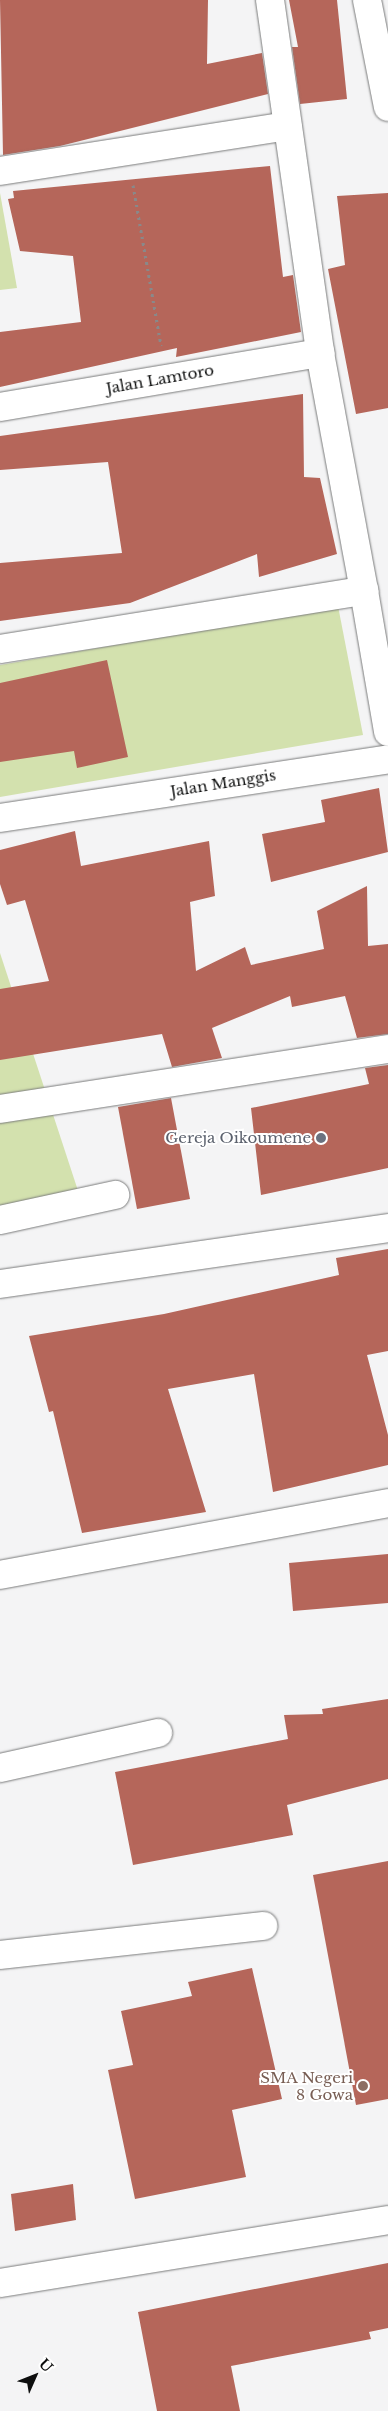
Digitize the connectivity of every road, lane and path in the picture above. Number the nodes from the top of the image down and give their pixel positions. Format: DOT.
graph roads {
  1 [pos="270,0"];
  2 [pos="367,0"];
  3 [pos="388,107"];
  4 [pos="287,126"];
  5 [pos="127,150"];
  6 [pos="0,170"];
  7 [pos="320,353"];
  8 [pos="166,376"];
  9 [pos="0,407"];
  10 [pos="364,591"];
  11 [pos="0,649"];
  12 [pos="388,732"];
  13 [pos="388,759"];
  14 [pos="0,818"];
  15 [pos="388,1049"];
  16 [pos="0,1109"];
  17 [pos="115,1195"];
  18 [pos="0,1220"];
  19 [pos="388,1228"];
  20 [pos="0,1284"];
  21 [pos="388,1503"];
  22 [pos="0,1575"];
  23 [pos="158,1733"];
  24 [pos="0,1768"];
  25 [pos="263,1926"];
  26 [pos="0,1955"];
  27 [pos="388,2220"];
  28 [pos="0,2283"];
  1 -- 4 [label="street"];
  2 -- 3 [label="street"];
  4 -- 5 [label="street"];
  4 -- 7 [label="street"];
  5 -- 6 [label="street"];
  5 -- 8 [label="path"];
  7 -- 8 [label="street, Jalan Lamtoro"];
  7 -- 10 [label="street"];
  8 -- 9 [label="street, Jalan Lamtoro"];
  10 -- 11 [label="street"];
  10 -- 12 [label="street"];
  13 -- 14 [label="street, Jalan Manggis"];
  15 -- 16 [label="street"];
  17 -- 18 [label="street"];
  19 -- 20 [label="street"];
  21 -- 22 [label="street"];
  23 -- 24 [label="street"];
  25 -- 26 [label="street"];
  27 -- 28 [label="street"];
}
